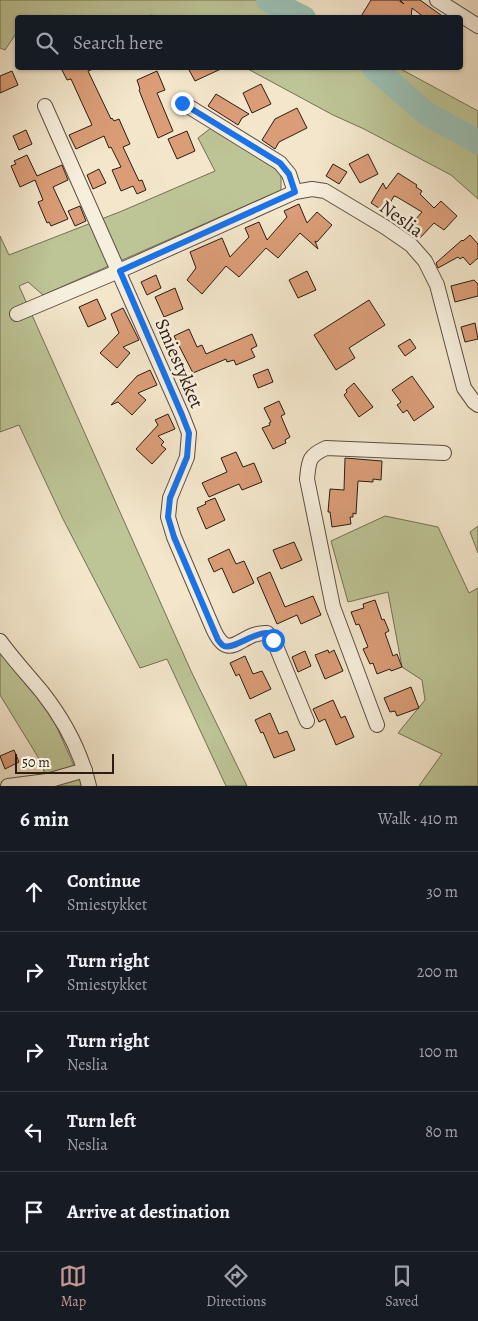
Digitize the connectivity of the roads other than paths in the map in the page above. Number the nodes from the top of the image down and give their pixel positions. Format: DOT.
graph roads {
  1 [pos="437,0"];
  2 [pos="461,15"];
  3 [pos="463,16"];
  4 [pos="478,26"];
  5 [pos="182,103"];
  6 [pos="45,106"];
  7 [pos="295,192"];
  8 [pos="120,271"];
  9 [pos="17,314"];
  10 [pos="478,405"];
  11 [pos="444,453"];
  12 [pos="0,641"];
  13 [pos="4,655"];
  14 [pos="307,721"];
  15 [pos="377,725"];
  16 [pos="85,770"];
  17 [pos="8,786"];
  18 [pos="89,786"];
  1 -- 2 [label="street"];
  3 -- 4 [label="street"];
  5 -- 7 [label="street"];
  6 -- 8 [label="street, Smiestykket"];
  7 -- 8 [label="street, Neslia"];
  7 -- 10 [label="street, Neslia"];
  8 -- 9 [label="street, Neslia"];
  8 -- 14 [label="street, Smiestykket"];
  11 -- 15 [label="street"];
  12 -- 13 [label="street"];
  13 -- 16 [label="street"];
  16 -- 17 [label="street"];
  16 -- 18 [label="street"];
}
